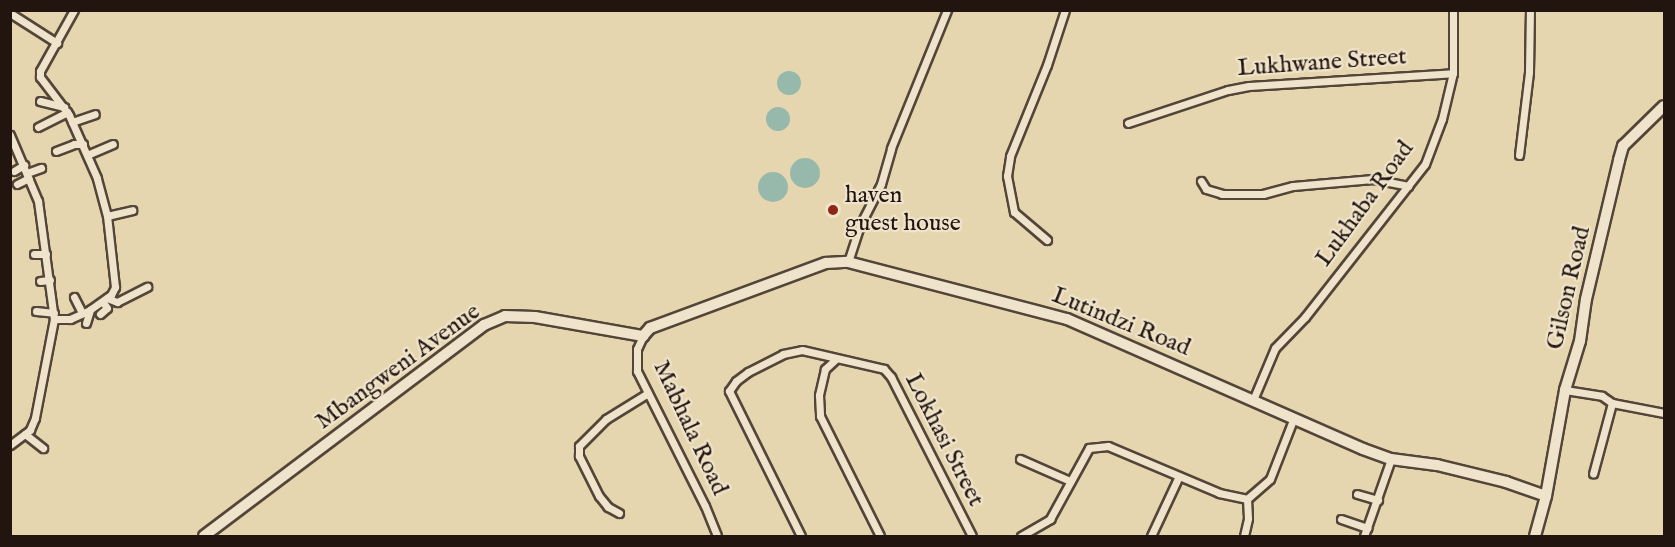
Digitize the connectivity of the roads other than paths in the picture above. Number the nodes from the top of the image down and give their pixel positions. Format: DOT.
graph roads {
  1 [pos="74,10"];
  2 [pos="947,10"];
  3 [pos="1065,10"];
  4 [pos="1453,10"];
  5 [pos="1530,10"];
  6 [pos="10,13"];
  7 [pos="57,43"];
  8 [pos="1453,73"];
  9 [pos="40,101"];
  10 [pos="1664,106"];
  11 [pos="65,110"];
  12 [pos="95,114"];
  13 [pos="72,122"];
  14 [pos="1128,123"];
  15 [pos="38,126"];
  16 [pos="10,135"];
  17 [pos="83,144"];
  18 [pos="113,144"];
  19 [pos="56,151"];
  20 [pos="87,155"];
  21 [pos="1519,155"];
  22 [pos="24,165"];
  23 [pos="41,168"];
  24 [pos="14,171"];
  25 [pos="28,175"];
  26 [pos="1201,181"];
  27 [pos="17,184"];
  28 [pos="1408,186"];
  29 [pos="132,210"];
  30 [pos="107,216"];
  31 [pos="1047,240"];
  32 [pos="34,254"];
  33 [pos="46,254"];
  34 [pos="848,262"];
  35 [pos="50,280"];
  36 [pos="40,281"];
  37 [pos="147,286"];
  38 [pos="74,297"];
  39 [pos="105,300"];
  40 [pos="36,311"];
  41 [pos="86,312"];
  42 [pos="100,314"];
  43 [pos="54,316"];
  44 [pos="86,323"];
  45 [pos="643,336"];
  46 [pos="836,359"];
  47 [pos="1566,390"];
  48 [pos="648,393"];
  49 [pos="1253,400"];
  50 [pos="1612,403"];
  51 [pos="1665,413"];
  52 [pos="1293,420"];
  53 [pos="25,434"];
  54 [pos="10,445"];
  55 [pos="42,448"];
  56 [pos="1020,459"];
  57 [pos="1390,459"];
  58 [pos="1593,474"];
  59 [pos="1179,476"];
  60 [pos="1070,481"];
  61 [pos="1357,494"];
  62 [pos="1546,496"];
  63 [pos="1247,499"];
  64 [pos="1377,500"];
  65 [pos="619,513"];
  66 [pos="1341,519"];
  67 [pos="1367,528"];
  68 [pos="204,537"];
  69 [pos="717,537"];
  70 [pos="801,537"];
  71 [pos="880,537"];
  72 [pos="972,537"];
  73 [pos="1022,537"];
  74 [pos="1151,537"];
  75 [pos="1244,537"];
  76 [pos="1364,537"];
  77 [pos="1535,537"];
  1 -- 7 [label="street"];
  2 -- 34 [label="street"];
  3 -- 31 [label="street"];
  4 -- 8 [label="street, Lukhaba Road"];
  5 -- 21 [label="street"];
  6 -- 7 [label="street"];
  7 -- 11 [label="street"];
  8 -- 14 [label="street, Lukhwane Street"];
  8 -- 28 [label="street, Lukhaba Road"];
  9 -- 11 [label="street"];
  10 -- 47 [label="street, Gilson Road"];
  11 -- 13 [label="street"];
  11 -- 15 [label="street"];
  12 -- 13 [label="street"];
  13 -- 17 [label="street"];
  16 -- 22 [label="street"];
  17 -- 19 [label="street"];
  17 -- 20 [label="street"];
  18 -- 20 [label="street"];
  20 -- 30 [label="street"];
  22 -- 24 [label="street"];
  22 -- 25 [label="street"];
  23 -- 25 [label="street"];
  25 -- 27 [label="street"];
  25 -- 33 [label="street"];
  26 -- 28 [label="street"];
  28 -- 49 [label="street, Lukhaba Road"];
  29 -- 30 [label="street"];
  30 -- 39 [label="street"];
  32 -- 33 [label="street"];
  33 -- 35 [label="street"];
  34 -- 45 [label="street, Lutindzi Road"];
  34 -- 49 [label="street, Lutindzi Road"];
  35 -- 36 [label="street"];
  35 -- 43 [label="street"];
  37 -- 39 [label="street"];
  38 -- 41 [label="street"];
  39 -- 41 [label="street"];
  39 -- 42 [label="street"];
  40 -- 43 [label="street"];
  41 -- 43 [label="street"];
  41 -- 44 [label="street"];
  43 -- 53 [label="street"];
  45 -- 48 [label="street, Mabhala Road"];
  45 -- 68 [label="street, Mbangweni Avenue"];
  46 -- 70 [label="street, Lokhasi Street"];
  46 -- 71 [label="street"];
  46 -- 72 [label="street, Lokhasi Street"];
  47 -- 50 [label="street"];
  47 -- 62 [label="street, Gilson Road"];
  48 -- 65 [label="street"];
  48 -- 69 [label="street, Mabhala Road"];
  49 -- 52 [label="street, Lutindzi Road"];
  50 -- 51 [label="street"];
  50 -- 58 [label="street"];
  52 -- 57 [label="street, Lutindzi Road"];
  52 -- 63 [label="street"];
  53 -- 54 [label="street"];
  53 -- 55 [label="street"];
  56 -- 60 [label="street"];
  57 -- 62 [label="street, Lutindzi Road"];
  57 -- 64 [label="street"];
  59 -- 60 [label="street"];
  59 -- 63 [label="street"];
  59 -- 74 [label="street"];
  60 -- 73 [label="street"];
  61 -- 64 [label="street"];
  62 -- 77 [label="street, Gilson Road"];
  63 -- 75 [label="street"];
  64 -- 67 [label="street"];
  66 -- 67 [label="street"];
  67 -- 76 [label="street"];
}
